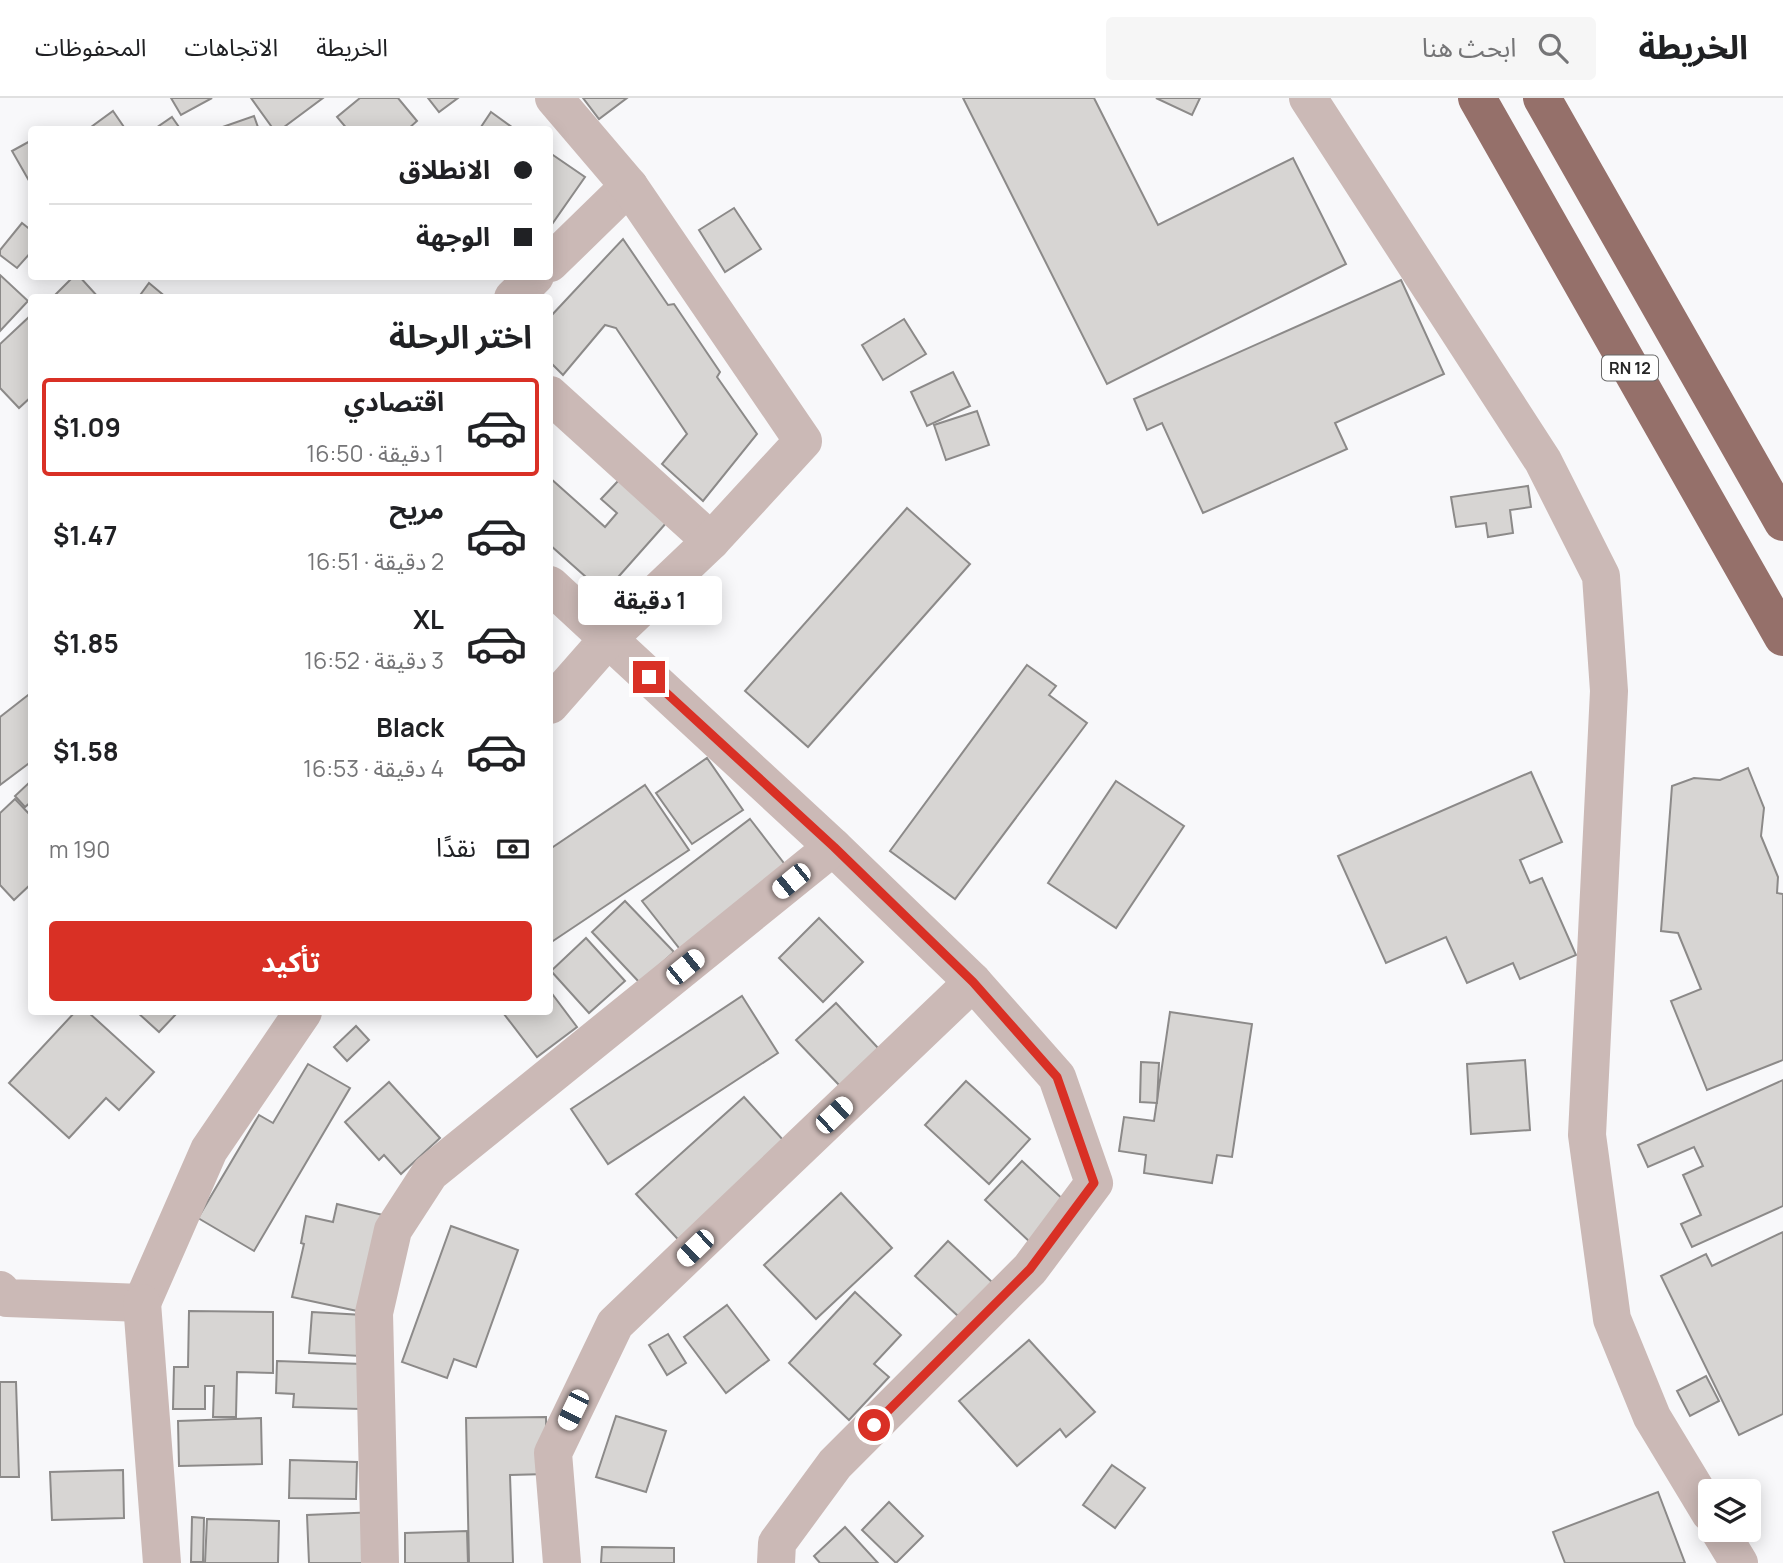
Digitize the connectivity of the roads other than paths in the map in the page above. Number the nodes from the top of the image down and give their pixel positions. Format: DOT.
graph roads {
  1 [pos="554,98"];
  2 [pos="1308,98"];
  3 [pos="1477,98"];
  4 [pos="1542,98"];
  5 [pos="629,186"];
  6 [pos="553,260"];
  7 [pos="531,280"];
  8 [pos="517,294"];
  9 [pos="553,398"];
  10 [pos="1783,522"];
  11 [pos="711,541"];
  12 [pos="553,588"];
  13 [pos="1783,637"];
  14 [pos="608,639"];
  15 [pos="553,702"];
  16 [pos="834,847"];
  17 [pos="973,982"];
  18 [pos="301,1015"];
  19 [pos="0,1290"];
  20 [pos="142,1303"];
  21 [pos="1698,1493"];
  22 [pos="1726,1542"];
  23 [pos="162,1563"];
  24 [pos="380,1563"];
  25 [pos="562,1563"];
  26 [pos="776,1563"];
  27 [pos="1739,1563"];
  1 -- 5 [label="street"];
  2 -- 21 [label="street"];
  3 -- 13 [label="highway, RN 12"];
  4 -- 10 [label="highway"];
  5 -- 6 [label="street"];
  5 -- 11 [label="street"];
  7 -- 8 [label="street"];
  9 -- 11 [label="street"];
  11 -- 14 [label="street"];
  12 -- 14 [label="street"];
  14 -- 15 [label="street"];
  14 -- 16 [label="street"];
  16 -- 17 [label="street"];
  16 -- 24 [label="street"];
  17 -- 25 [label="street"];
  17 -- 26 [label="street"];
  18 -- 20 [label="street"];
  19 -- 20 [label="street"];
  20 -- 23 [label="street"];
  22 -- 27 [label="street"];
}
